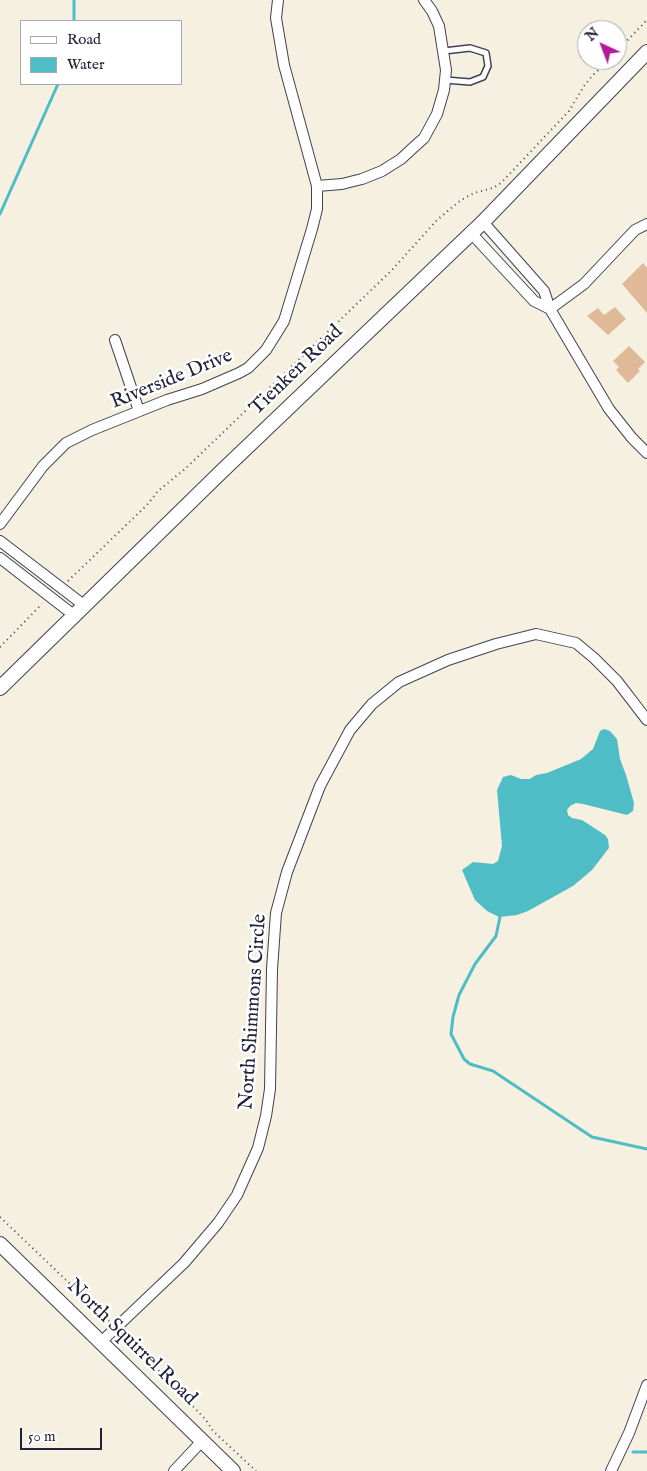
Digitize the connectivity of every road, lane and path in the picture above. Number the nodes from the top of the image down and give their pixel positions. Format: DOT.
graph roads {
  1 [pos="278,0"];
  2 [pos="424,0"];
  3 [pos="647,20"];
  4 [pos="627,41"];
  5 [pos="444,51"];
  6 [pos="647,52"];
  7 [pos="598,70"];
  8 [pos="445,80"];
  9 [pos="317,186"];
  10 [pos="483,222"];
  11 [pos="647,224"];
  12 [pos="471,234"];
  13 [pos="550,309"];
  14 [pos="115,340"];
  15 [pos="139,411"];
  16 [pos="647,453"];
  17 [pos="0,524"];
  18 [pos="0,541"];
  19 [pos="0,558"];
  20 [pos="61,587"];
  21 [pos="50,597"];
  22 [pos="85,606"];
  23 [pos="75,616"];
  24 [pos="0,647"];
  25 [pos="0,688"];
  26 [pos="647,720"];
  27 [pos="0,1217"];
  28 [pos="0,1244"];
  29 [pos="111,1323"];
  30 [pos="122,1334"];
  31 [pos="101,1342"];
  32 [pos="647,1384"];
  33 [pos="202,1441"];
  34 [pos="174,1471"];
  35 [pos="233,1471"];
  36 [pos="256,1471"];
  37 [pos="611,1471"];
  1 -- 9 [label="street, Riverside Drive"];
  2 -- 5 [label="street"];
  3 -- 4 [label="path"];
  5 -- 8 [label="street"];
  5 -- 8 [label="lane"];
  6 -- 10 [label="street, Tienken Road"];
  7 -- 20 [label="path"];
  8 -- 9 [label="street"];
  9 -- 15 [label="street, Riverside Drive"];
  10 -- 12 [label="street, Tienken Road"];
  10 -- 13 [label="street"];
  11 -- 13 [label="street"];
  12 -- 13 [label="street"];
  12 -- 22 [label="street, Tienken Road"];
  13 -- 16 [label="street"];
  14 -- 15 [label="street"];
  15 -- 17 [label="street, Riverside Drive"];
  18 -- 20 [label="street"];
  19 -- 21 [label="street"];
  20 -- 22 [label="street"];
  21 -- 23 [label="street"];
  21 -- 24 [label="path"];
  22 -- 23 [label="street, Tienken Road"];
  23 -- 25 [label="street, Tienken Road"];
  26 -- 31 [label="street, North Shimmons Circle"];
  27 -- 29 [label="path"];
  28 -- 31 [label="street, North Squirrel Road"];
  30 -- 36 [label="path"];
  31 -- 33 [label="street, North Squirrel Road"];
  32 -- 37 [label="street"];
  33 -- 34 [label="street"];
  33 -- 35 [label="street, North Squirrel Road"];
}
